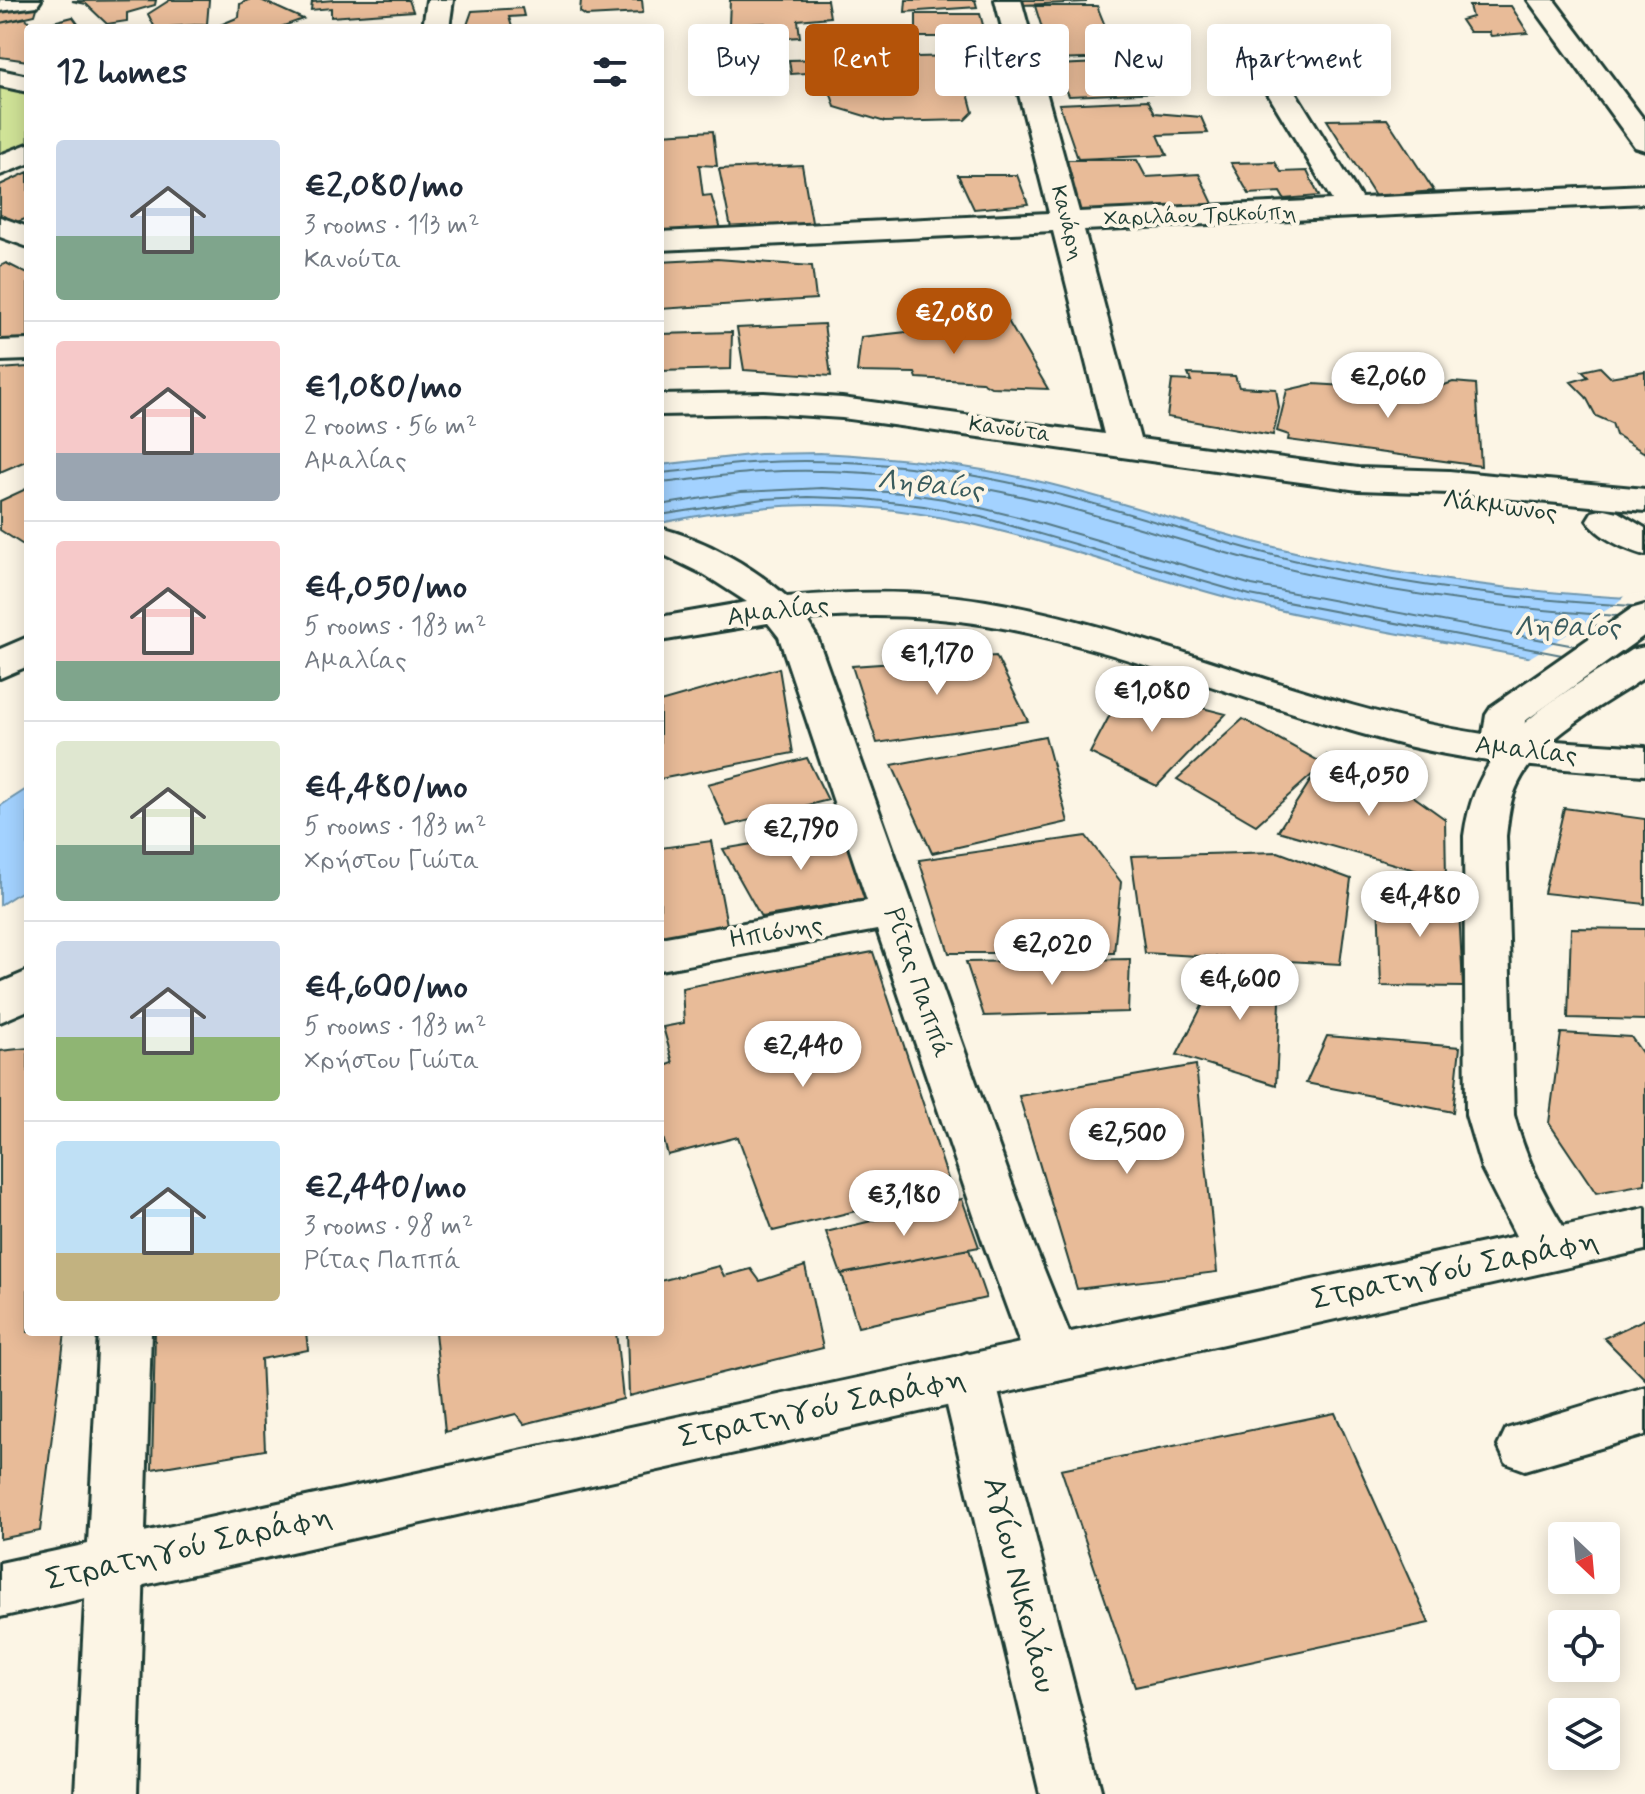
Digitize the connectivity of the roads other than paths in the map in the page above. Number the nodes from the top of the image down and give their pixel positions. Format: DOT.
graph roads {
  1 [pos="28,0"];
  2 [pos="440,0"];
  3 [pos="1008,0"];
  4 [pos="1541,0"];
  5 [pos="0,3"];
  6 [pos="437,24"];
  7 [pos="0,78"];
  8 [pos="24,83"];
  9 [pos="1284,96"];
  10 [pos="1645,141"];
  11 [pos="24,155"];
  12 [pos="0,166"];
  13 [pos="1645,194"];
  14 [pos="1353,210"];
  15 [pos="1066,222"];
  16 [pos="0,226"];
  17 [pos="24,236"];
  18 [pos="664,241"];
  19 [pos="24,350"];
  20 [pos="0,351"];
  21 [pos="664,405"];
  22 [pos="1125,446"];
  23 [pos="1358,479"];
  24 [pos="1645,500"];
  25 [pos="1605,520"];
  26 [pos="1645,522"];
  27 [pos="665,541"];
  28 [pos="1645,543"];
  29 [pos="778,611"];
  30 [pos="1645,617"];
  31 [pos="664,628"];
  32 [pos="24,651"];
  33 [pos="1645,659"];
  34 [pos="0,666"];
  35 [pos="1515,753"];
  36 [pos="1645,761"];
  37 [pos="892,912"];
  38 [pos="664,953"];
  39 [pos="24,990"];
  40 [pos="0,1005"];
  41 [pos="1645,1229"];
  42 [pos="1550,1249"];
  43 [pos="125,1336"];
  44 [pos="1052,1357"];
  45 [pos="967,1376"];
  46 [pos="1645,1411"];
  47 [pos="1525,1446"];
  48 [pos="114,1563"];
  49 [pos="0,1590"];
  50 [pos="106,1794"];
  51 [pos="1071,1794"];
  1 -- 5 [label="street"];
  2 -- 6 [label="street"];
  3 -- 15 [label="street, Κανάρη"];
  4 -- 10 [label="street"];
  7 -- 8 [label="street"];
  9 -- 14 [label="street"];
  11 -- 12 [label="street"];
  13 -- 14 [label="street, Χαριλάου Τρικούπη"];
  14 -- 15 [label="street, Χαριλάου Τρικούπη"];
  15 -- 18 [label="street, Χαριλάου Τρικούπη"];
  15 -- 22 [label="street, Κανάρη"];
  16 -- 17 [label="street"];
  19 -- 20 [label="street"];
  21 -- 22 [label="street, Κανούτα"];
  22 -- 23 [label="street, Κανούτα"];
  23 -- 24 [label="street"];
  23 -- 25 [label="street, Λάκμωνος"];
  25 -- 26 [label="street, Λάκμωνος"];
  25 -- 28 [label="street"];
  27 -- 29 [label="street, Ρίτας Παππά"];
  29 -- 31 [label="street, Αμαλίας"];
  29 -- 35 [label="street, Αμαλίας"];
  29 -- 37 [label="street, Ρίτας Παππά"];
  30 -- 35 [label="street"];
  32 -- 34 [label="street"];
  33 -- 35 [label="street"];
  35 -- 36 [label="street, Αμαλίας"];
  35 -- 42 [label="street"];
  37 -- 38 [label="street, Ηπιόνης"];
  37 -- 44 [label="street, Ρίτας Παππά"];
  39 -- 40 [label="street"];
  41 -- 42 [label="street, Στρατηγού Σαράφη"];
  42 -- 44 [label="street, Στρατηγού Σαράφη"];
  43 -- 48 [label="street"];
  44 -- 45 [label="street, Στρατηγού Σαράφη"];
  45 -- 48 [label="street, Στρατηγού Σαράφη"];
  45 -- 51 [label="street, Αγίου Νικολάου"];
  46 -- 47 [label="street"];
  48 -- 49 [label="street, Στρατηγού Σαράφη"];
  48 -- 50 [label="street"];
}
